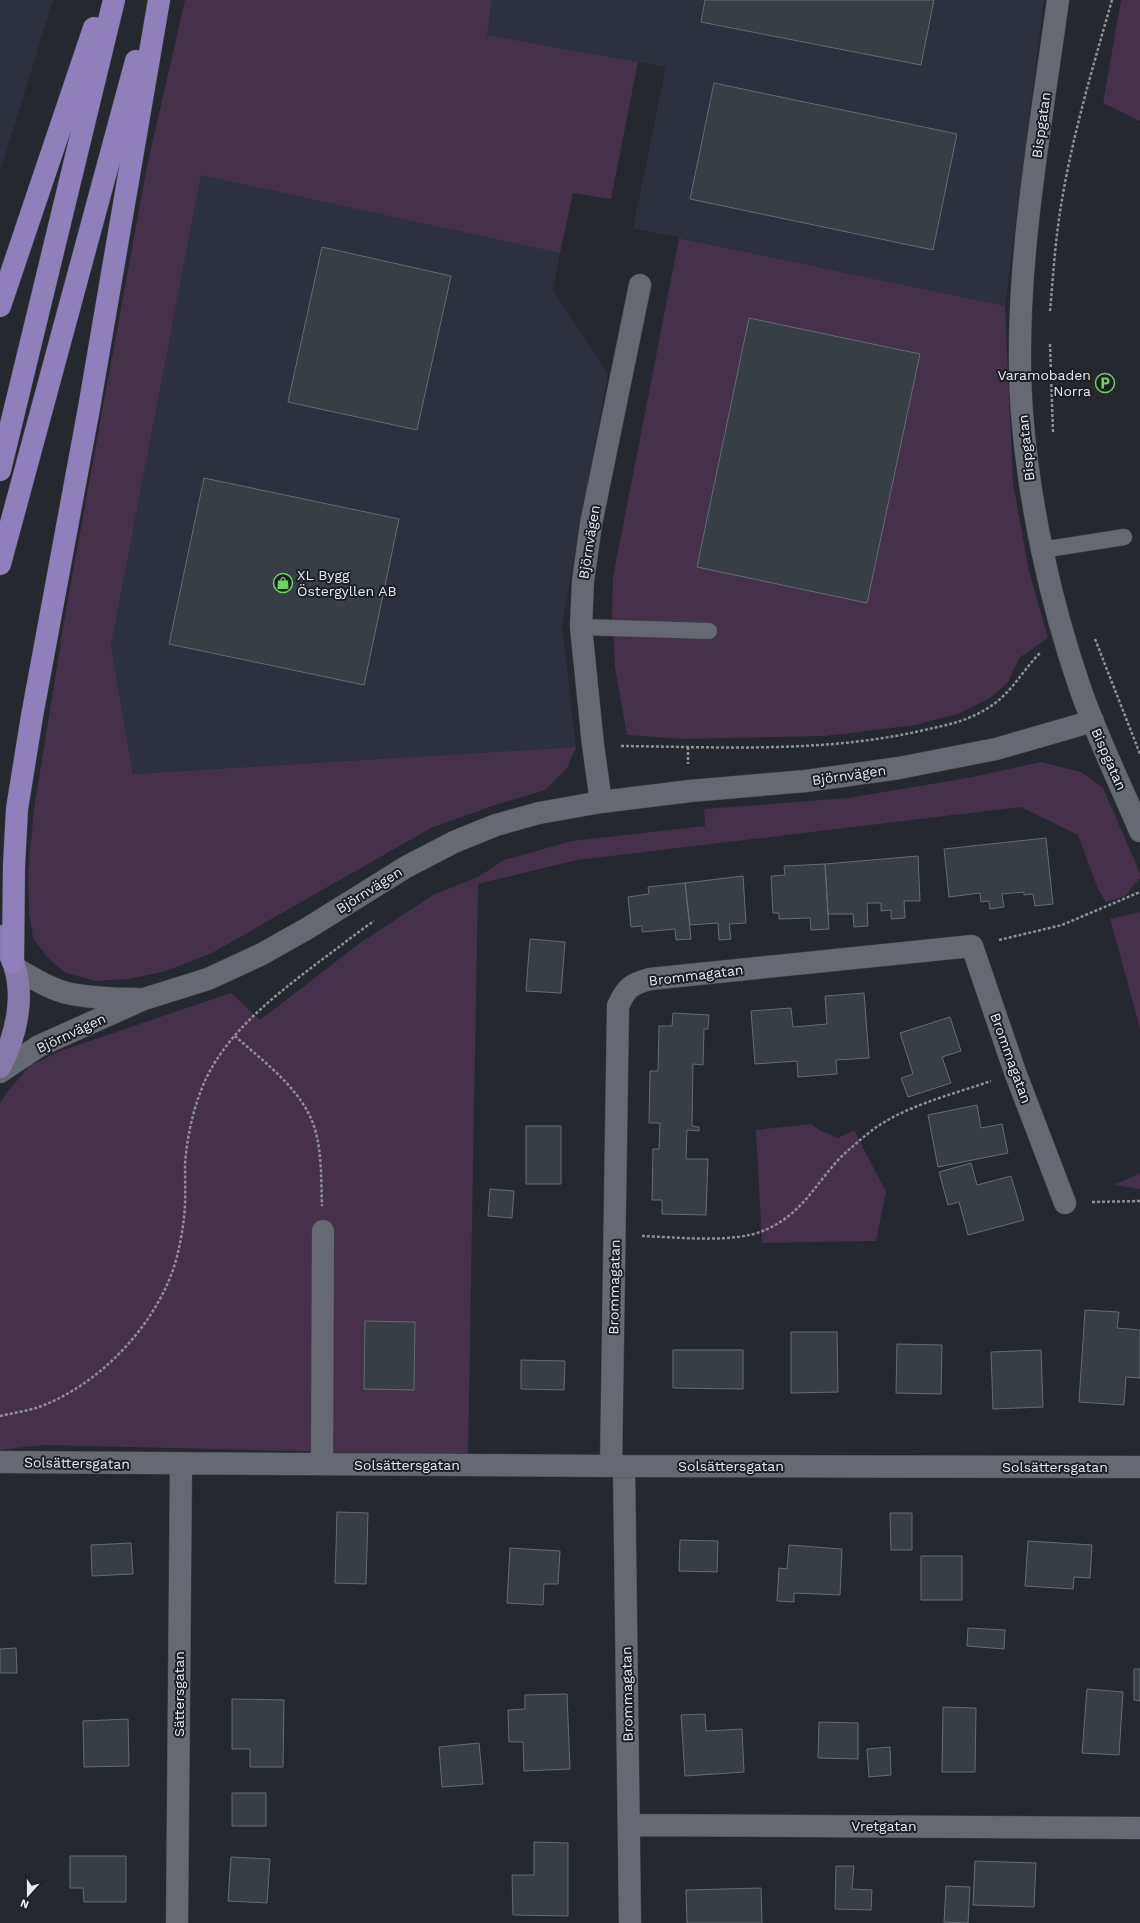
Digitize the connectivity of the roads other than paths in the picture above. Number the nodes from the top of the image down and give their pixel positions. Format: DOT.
graph roads {
  1 [pos="104,0"];
  2 [pos="114,0"];
  3 [pos="152,0"];
  4 [pos="159,0"];
  5 [pos="1058,0"];
  6 [pos="640,285"];
  7 [pos="0,306"];
  8 [pos="0,470"];
  9 [pos="1124,537"];
  10 [pos="1042,550"];
  11 [pos="0,564"];
  12 [pos="581,627"];
  13 [pos="709,631"];
  14 [pos="1093,721"];
  15 [pos="601,802"];
  16 [pos="1140,831"];
  17 [pos="0,936"];
  18 [pos="14,965"];
  19 [pos="144,999"];
  20 [pos="0,1067"];
  21 [pos="0,1072"];
  22 [pos="1065,1203"];
  23 [pos="323,1231"];
  24 [pos="0,1462"];
  25 [pos="181,1464"];
  26 [pos="322,1464"];
  27 [pos="617,1466"];
  28 [pos="1140,1467"];
  29 [pos="629,1825"];
  30 [pos="1140,1828"];
  31 [pos="177,1923"];
  32 [pos="630,1923"];
  1 -- 7 [label="highway"];
  2 -- 8 [label="highway"];
  3 -- 11 [label="highway"];
  4 -- 18 [label="highway"];
  5 -- 10 [label="street, Bispgatan"];
  6 -- 12 [label="street, Björnvägen"];
  9 -- 10 [label="lane"];
  10 -- 14 [label="street, Bispgatan"];
  12 -- 13 [label="lane"];
  12 -- 15 [label="street, Björnvägen"];
  14 -- 15 [label="street, Björnvägen"];
  14 -- 16 [label="street, Bispgatan"];
  15 -- 19 [label="street, Björnvägen"];
  17 -- 18 [label="main road"];
  18 -- 19 [label="street, Björnvägen"];
  18 -- 20 [label="main road"];
  19 -- 21 [label="street, Björnvägen"];
  22 -- 27 [label="street, Brommagatan"];
  23 -- 26 [label="street"];
  24 -- 25 [label="street, Solsättersgatan"];
  25 -- 26 [label="street, Solsättersgatan"];
  25 -- 31 [label="street, Sättersgatan"];
  26 -- 27 [label="street, Solsättersgatan"];
  27 -- 28 [label="street, Solsättersgatan"];
  27 -- 29 [label="street, Brommagatan"];
  29 -- 30 [label="street, Vretgatan"];
  29 -- 32 [label="street, Brommagatan"];
}
